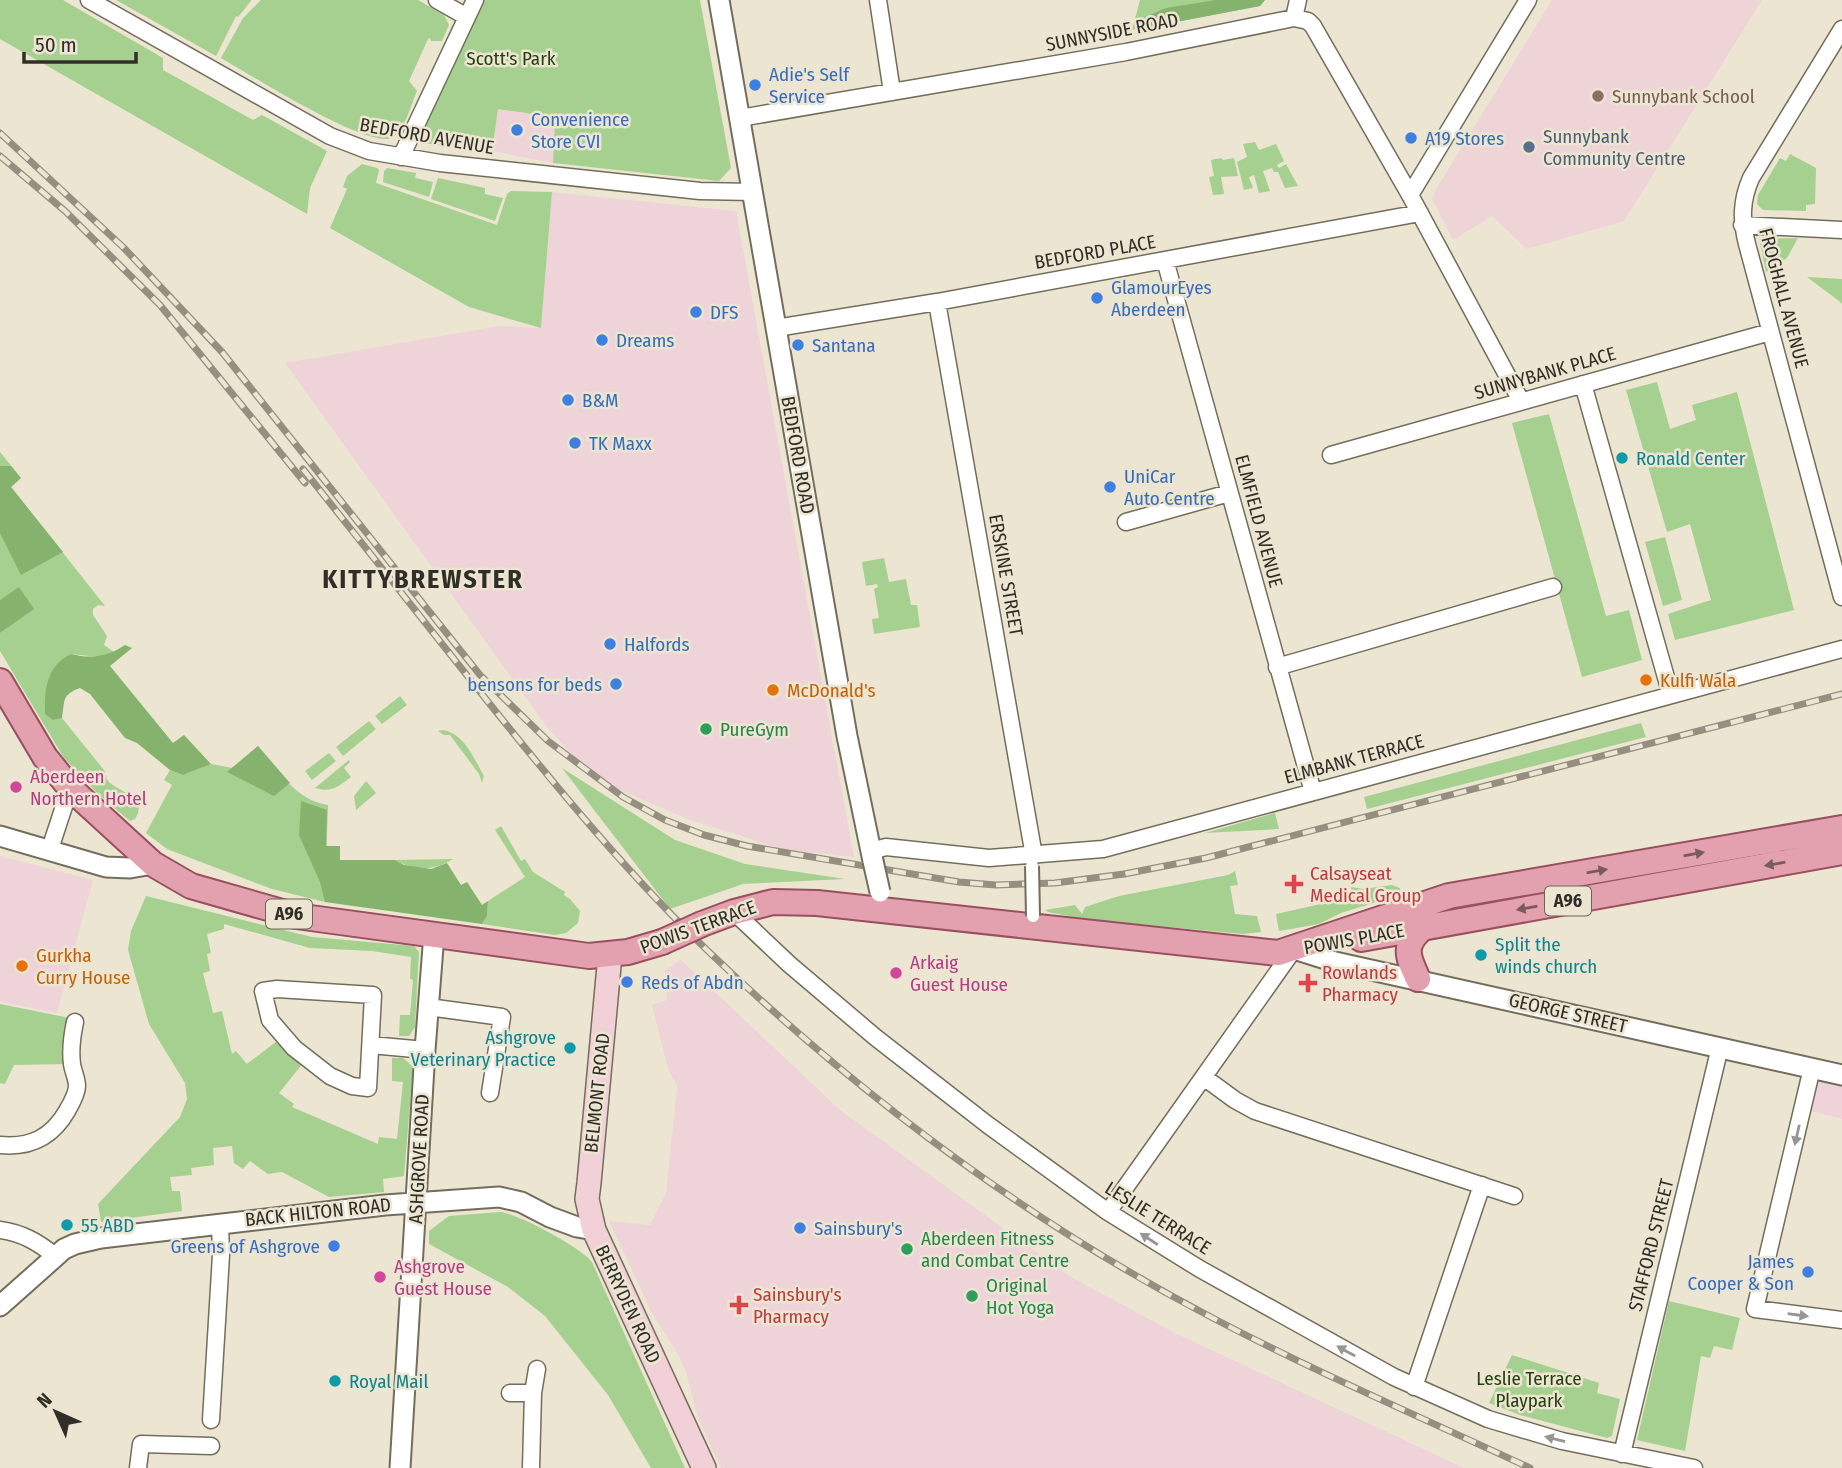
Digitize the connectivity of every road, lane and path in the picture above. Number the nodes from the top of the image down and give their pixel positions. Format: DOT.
graph roads {
  1 [pos="89,0"];
  2 [pos="437,0"];
  3 [pos="475,0"];
  4 [pos="719,0"];
  5 [pos="878,0"];
  6 [pos="1298,0"];
  7 [pos="1528,0"];
  8 [pos="467,17"];
  9 [pos="1294,18"];
  10 [pos="1842,29"];
  11 [pos="892,92"];
  12 [pos="740,118"];
  13 [pos="401,157"];
  14 [pos="753,192"];
  15 [pos="1410,195"];
  16 [pos="1420,213"];
  17 [pos="1742,225"];
  18 [pos="1842,230"];
  19 [pos="1165,260"];
  20 [pos="937,302"];
  21 [pos="776,328"];
  22 [pos="1770,332"];
  23 [pos="1583,384"];
  24 [pos="1521,401"];
  25 [pos="1331,455"];
  26 [pos="1229,493"];
  27 [pos="1126,522"];
  28 [pos="1553,587"];
  29 [pos="1842,597"];
  30 [pos="1842,649"];
  31 [pos="1277,667"];
  32 [pos="0,681"];
  33 [pos="1671,695"];
  34 [pos="70,788"];
  35 [pos="1313,792"];
  36 [pos="1842,828"];
  37 [pos="0,836"];
  38 [pos="50,849"];
  39 [pos="1842,852"];
  40 [pos="872,856"];
  41 [pos="1033,861"];
  42 [pos="153,864"];
  43 [pos="880,901"];
  44 [pos="734,912"];
  45 [pos="1033,916"];
  46 [pos="1425,926"];
  47 [pos="434,934"];
  48 [pos="1294,949"];
  49 [pos="610,955"];
  50 [pos="1418,979"];
  51 [pos="429,1007"];
  52 [pos="75,1022"];
  53 [pos="371,1045"];
  54 [pos="1720,1047"];
  55 [pos="425,1050"];
  56 [pos="1812,1068"];
  57 [pos="1842,1075"];
  58 [pos="1205,1078"];
  59 [pos="490,1093"];
  60 [pos="0,1145"];
  61 [pos="1482,1185"];
  62 [pos="1514,1196"];
  63 [pos="417,1202"];
  64 [pos="1108,1212"];
  65 [pos="220,1223"];
  66 [pos="0,1230"];
  67 [pos="593,1230"];
  68 [pos="55,1256"];
  69 [pos="0,1306"];
  70 [pos="1842,1320"];
  71 [pos="537,1369"];
  72 [pos="1414,1387"];
  73 [pos="510,1393"];
  74 [pos="533,1393"];
  75 [pos="211,1420"];
  76 [pos="211,1446"];
  77 [pos="1622,1454"];
  78 [pos="138,1468"];
  79 [pos="400,1468"];
  80 [pos="531,1468"];
  81 [pos="704,1468"];
  82 [pos="1694,1468"];
  1 -- 13 [label="street, BEDFORD AVENUE"];
  2 -- 8 [label="street"];
  3 -- 8 [label="street"];
  4 -- 12 [label="street, BEDFORD ROAD"];
  5 -- 11 [label="street"];
  6 -- 9 [label="street"];
  7 -- 15 [label="street"];
  8 -- 13 [label="street"];
  9 -- 11 [label="street, SUNNYSIDE ROAD"];
  9 -- 15 [label="street"];
  10 -- 17 [label="street, FROGHALL AVENUE"];
  11 -- 12 [label="street, SUNNYSIDE ROAD"];
  12 -- 14 [label="street, BEDFORD ROAD"];
  13 -- 14 [label="street, BEDFORD AVENUE"];
  14 -- 21 [label="street, BEDFORD ROAD"];
  15 -- 16 [label="street"];
  16 -- 19 [label="street, BEDFORD PLACE"];
  16 -- 24 [label="street"];
  17 -- 18 [label="street"];
  17 -- 22 [label="street, FROGHALL AVENUE"];
  19 -- 20 [label="street, BEDFORD PLACE"];
  19 -- 26 [label="street, ELMFIELD AVENUE"];
  20 -- 21 [label="street, BEDFORD PLACE"];
  20 -- 41 [label="street, ERSKINE STREET"];
  21 -- 40 [label="street, BEDFORD ROAD"];
  22 -- 23 [label="street, SUNNYBANK PLACE"];
  22 -- 29 [label="street, FROGHALL AVENUE"];
  23 -- 24 [label="street, SUNNYBANK PLACE"];
  23 -- 33 [label="street"];
  24 -- 25 [label="street, SUNNYBANK PLACE"];
  26 -- 27 [label="street"];
  26 -- 31 [label="street, ELMFIELD AVENUE"];
  28 -- 31 [label="street"];
  30 -- 33 [label="street, ELMBANK TERRACE"];
  31 -- 35 [label="street, ELMFIELD AVENUE"];
  32 -- 34 [label="main road, A96"];
  33 -- 35 [label="street, ELMBANK TERRACE"];
  34 -- 38 [label="street"];
  34 -- 42 [label="main road, A96"];
  35 -- 41 [label="street, ELMBANK TERRACE"];
  48 -- 36 [label="main road, POWIS PLACE / A96, one-way"];
  37 -- 38 [label="street"];
  38 -- 42 [label="street"];
  39 -- 46 [label="main road, POWIS PLACE / A96, one-way"];
  40 -- 41 [label="street, ELMBANK TERRACE"];
  40 -- 43 [label="street, BEDFORD ROAD, bridge"];
  41 -- 45 [label="street, ERSKINE STREET, bridge"];
  42 -- 47 [label="main road, POWIS TERRACE / A96"];
  43 -- 44 [label="main road, POWIS TERRACE / A96"];
  43 -- 48 [label="main road, POWIS TERRACE / A96"];
  44 -- 49 [label="main road, POWIS TERRACE / A96, bridge"];
  44 -- 64 [label="street, LESLIE TERRACE"];
  46 -- 48 [label="main road, POWIS PLACE / A96"];
  46 -- 50 [label="main road"];
  47 -- 49 [label="main road, POWIS TERRACE / A96"];
  47 -- 51 [label="street, ASHGROVE ROAD"];
  48 -- 50 [label="street, GEORGE STREET"];
  48 -- 58 [label="street"];
  49 -- 67 [label="main road, BELMONT ROAD"];
  50 -- 54 [label="street, GEORGE STREET"];
  51 -- 55 [label="street, ASHGROVE ROAD"];
  51 -- 59 [label="street"];
  52 -- 60 [label="street"];
  53 -- 53 [label="street"];
  53 -- 55 [label="street"];
  54 -- 56 [label="street, GEORGE STREET"];
  54 -- 77 [label="street, STAFFORD STREET"];
  55 -- 63 [label="street, ASHGROVE ROAD"];
  56 -- 57 [label="street, GEORGE STREET"];
  56 -- 70 [label="street, one-way"];
  58 -- 61 [label="street"];
  58 -- 64 [label="street"];
  61 -- 62 [label="street"];
  61 -- 72 [label="street"];
  63 -- 65 [label="street, BACK HILTON ROAD"];
  63 -- 67 [label="street, BERRYDEN ROAD"];
  63 -- 79 [label="street, ASHGROVE ROAD"];
  72 -- 64 [label="street, LESLIE TERRACE, one-way"];
  65 -- 68 [label="street, BACK HILTON ROAD"];
  65 -- 75 [label="street, BACK HILTON ROAD"];
  66 -- 68 [label="street"];
  67 -- 81 [label="main road, BERRYDEN ROAD"];
  68 -- 69 [label="street, BACK HILTON ROAD"];
  71 -- 74 [label="street"];
  77 -- 72 [label="street, LESLIE TERRACE, one-way"];
  73 -- 74 [label="street"];
  74 -- 80 [label="street"];
  76 -- 78 [label="street"];
  77 -- 82 [label="street, LESLIE TERRACE"];
}
